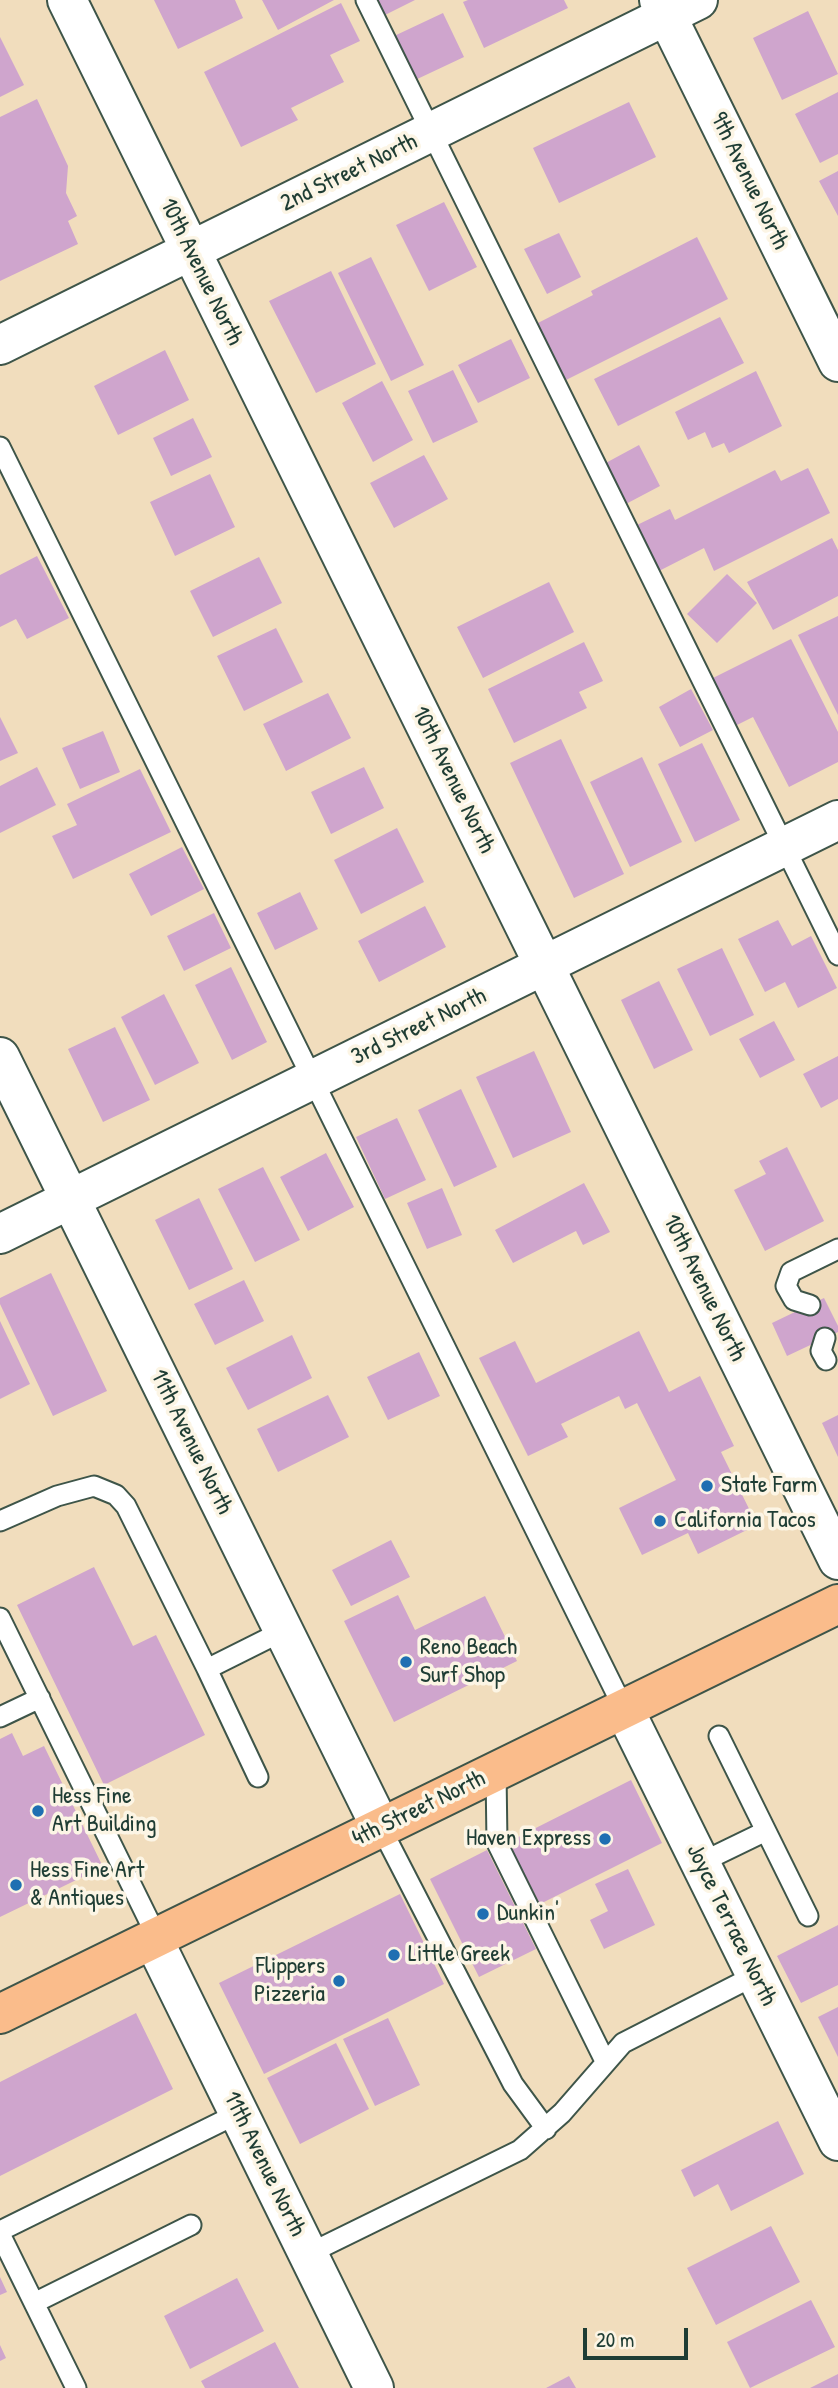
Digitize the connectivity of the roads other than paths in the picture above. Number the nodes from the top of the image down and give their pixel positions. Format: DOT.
graph roads {
  1 [pos="67,0"];
  2 [pos="366,0"];
  3 [pos="675,5"];
  4 [pos="431,132"];
  5 [pos="191,251"];
  6 [pos="0,345"];
  7 [pos="838,362"];
  8 [pos="0,447"];
  9 [pos="838,820"];
  10 [pos="785,846"];
  11 [pos="838,955"];
  12 [pos="544,965"];
  13 [pos="0,1057"];
  14 [pos="313,1080"];
  15 [pos="71,1199"];
  16 [pos="0,1234"];
  17 [pos="838,1249"];
  18 [pos="797,1307"];
  19 [pos="0,1521"];
  20 [pos="838,1560"];
  21 [pos="838,1605"];
  22 [pos="0,1618"];
  23 [pos="285,1630"];
  24 [pos="207,1669"];
  25 [pos="40,1698"];
  26 [pos="624,1709"];
  27 [pos="0,1717"];
  28 [pos="719,1736"];
  29 [pos="496,1772"];
  30 [pos="258,1777"];
  31 [pos="382,1828"];
  32 [pos="766,1831"];
  33 [pos="700,1863"];
  34 [pos="808,1916"];
  35 [pos="155,1938"];
  36 [pos="756,1975"];
  37 [pos="0,2014"];
  38 [pos="605,2061"];
  39 [pos="239,2113"];
  40 [pos="545,2129"];
  41 [pos="838,2141"];
  42 [pos="191,2225"];
  43 [pos="0,2232"];
  44 [pos="308,2254"];
  45 [pos="34,2303"];
  46 [pos="76,2388"];
  47 [pos="374,2388"];
  1 -- 5 [label="street, 10th Avenue North"];
  2 -- 4 [label="lane"];
  3 -- 4 [label="street, 2nd Street North"];
  3 -- 7 [label="street, 9th Avenue North"];
  4 -- 5 [label="street, 2nd Street North"];
  4 -- 10 [label="lane"];
  5 -- 6 [label="street, 2nd Street North"];
  5 -- 12 [label="street, 10th Avenue North"];
  8 -- 14 [label="lane"];
  9 -- 10 [label="street, 3rd Street North"];
  10 -- 11 [label="lane"];
  10 -- 12 [label="street, 3rd Street North"];
  12 -- 14 [label="street, 3rd Street North"];
  12 -- 20 [label="street, 10th Avenue North"];
  13 -- 15 [label="street, 11th Avenue North"];
  14 -- 15 [label="street, 3rd Street North"];
  14 -- 26 [label="lane"];
  15 -- 16 [label="street, 3rd Street North"];
  15 -- 23 [label="street, 11th Avenue North"];
  17 -- 18 [label="lane"];
  19 -- 24 [label="lane"];
  21 -- 26 [label="main road, 4th Street North"];
  22 -- 25 [label="lane"];
  23 -- 24 [label="lane"];
  23 -- 31 [label="street, 11th Avenue North"];
  24 -- 30 [label="lane"];
  25 -- 27 [label="lane"];
  25 -- 35 [label="lane"];
  26 -- 29 [label="main road, 4th Street North"];
  26 -- 33 [label="street, Joyce Terrace North"];
  28 -- 32 [label="lane"];
  29 -- 31 [label="main road, 4th Street North"];
  29 -- 38 [label="lane"];
  31 -- 35 [label="main road, 4th Street North"];
  31 -- 40 [label="lane"];
  32 -- 33 [label="lane"];
  32 -- 34 [label="lane"];
  33 -- 36 [label="street, Joyce Terrace North"];
  35 -- 37 [label="main road, 4th Street North"];
  35 -- 39 [label="street, 11th Avenue North"];
  36 -- 38 [label="lane"];
  36 -- 41 [label="street, Joyce Terrace North"];
  38 -- 40 [label="lane"];
  39 -- 43 [label="lane"];
  39 -- 44 [label="street, 11th Avenue North"];
  40 -- 44 [label="lane"];
  42 -- 45 [label="lane"];
  43 -- 45 [label="lane"];
  44 -- 47 [label="street, 11th Avenue North"];
  45 -- 46 [label="lane"];
}
